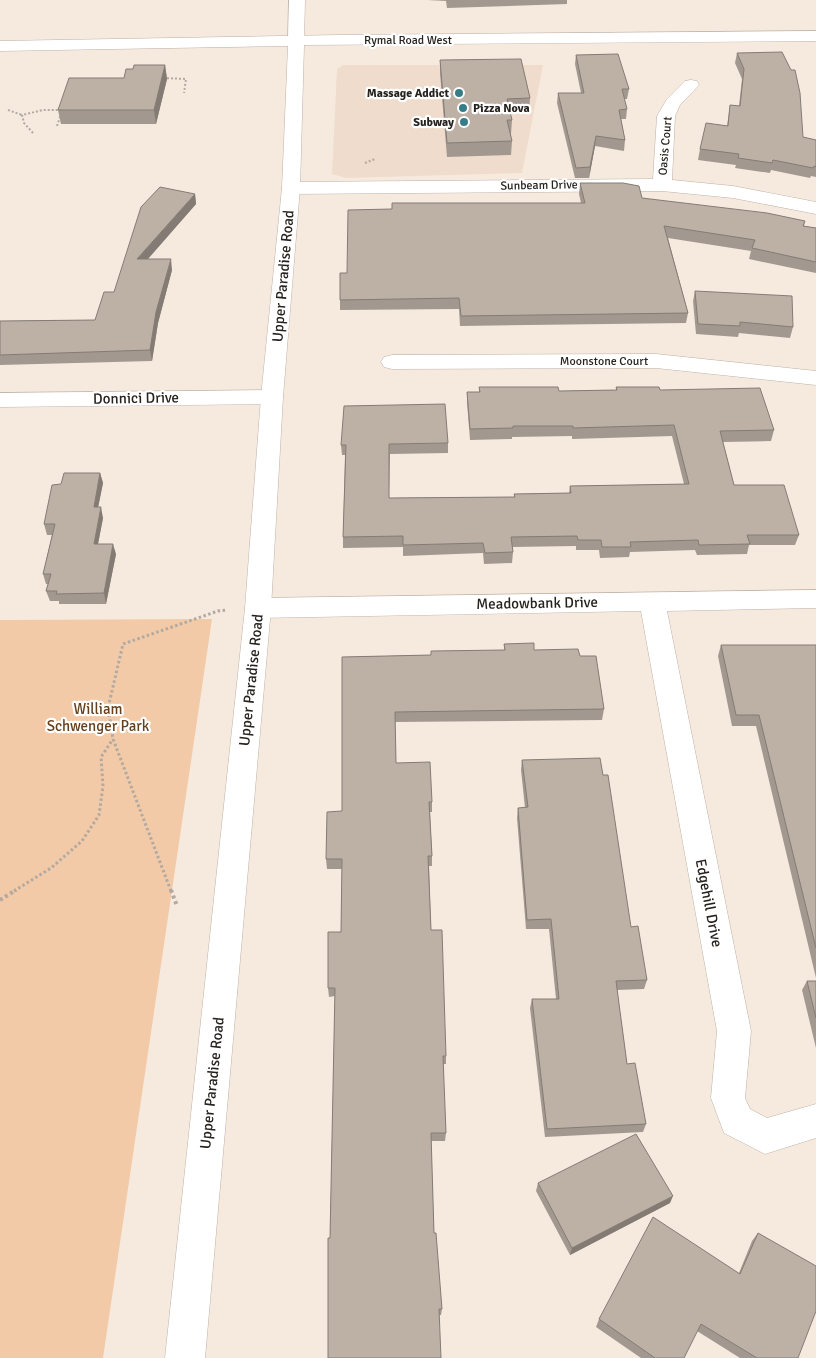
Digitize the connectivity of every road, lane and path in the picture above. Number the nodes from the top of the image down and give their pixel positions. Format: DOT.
graph roads {
  1 [pos="298,0"];
  2 [pos="816,36"];
  3 [pos="296,41"];
  4 [pos="0,46"];
  5 [pos="159,78"];
  6 [pos="690,85"];
  7 [pos="184,93"];
  8 [pos="8,110"];
  9 [pos="22,115"];
  10 [pos="57,126"];
  11 [pos="33,133"];
  12 [pos="662,185"];
  13 [pos="291,188"];
  14 [pos="816,208"];
  15 [pos="392,362"];
  16 [pos="816,378"];
  17 [pos="272,397"];
  18 [pos="0,400"];
  19 [pos="816,599"];
  20 [pos="652,601"];
  21 [pos="258,608"];
  22 [pos="114,739"];
  23 [pos="0,900"];
  24 [pos="177,906"];
  25 [pos="816,1121"];
  26 [pos="185,1358"];
  1 -- 3 [label="main road, Upper Paradise Road"];
  2 -- 3 [label="main road, Rymal Road West"];
  3 -- 4 [label="main road, Rymal Road West"];
  3 -- 13 [label="main road, Upper Paradise Road"];
  5 -- 7 [label="path"];
  6 -- 12 [label="main road, Oasis Court"];
  8 -- 9 [label="path"];
  9 -- 10 [label="path"];
  9 -- 11 [label="path"];
  12 -- 13 [label="main road, Sunbeam Drive"];
  12 -- 14 [label="main road, Sunbeam Drive"];
  13 -- 17 [label="main road, Upper Paradise Road"];
  15 -- 16 [label="main road, Moonstone Court"];
  17 -- 18 [label="main road, Donnici Drive"];
  17 -- 21 [label="main road, Upper Paradise Road"];
  19 -- 20 [label="main road, Meadowbank Drive"];
  20 -- 21 [label="main road, Meadowbank Drive"];
  20 -- 25 [label="main road, Edgehill Drive"];
  21 -- 22 [label="path"];
  21 -- 26 [label="main road, Upper Paradise Road"];
  22 -- 23 [label="path"];
  22 -- 24 [label="path"];
}
